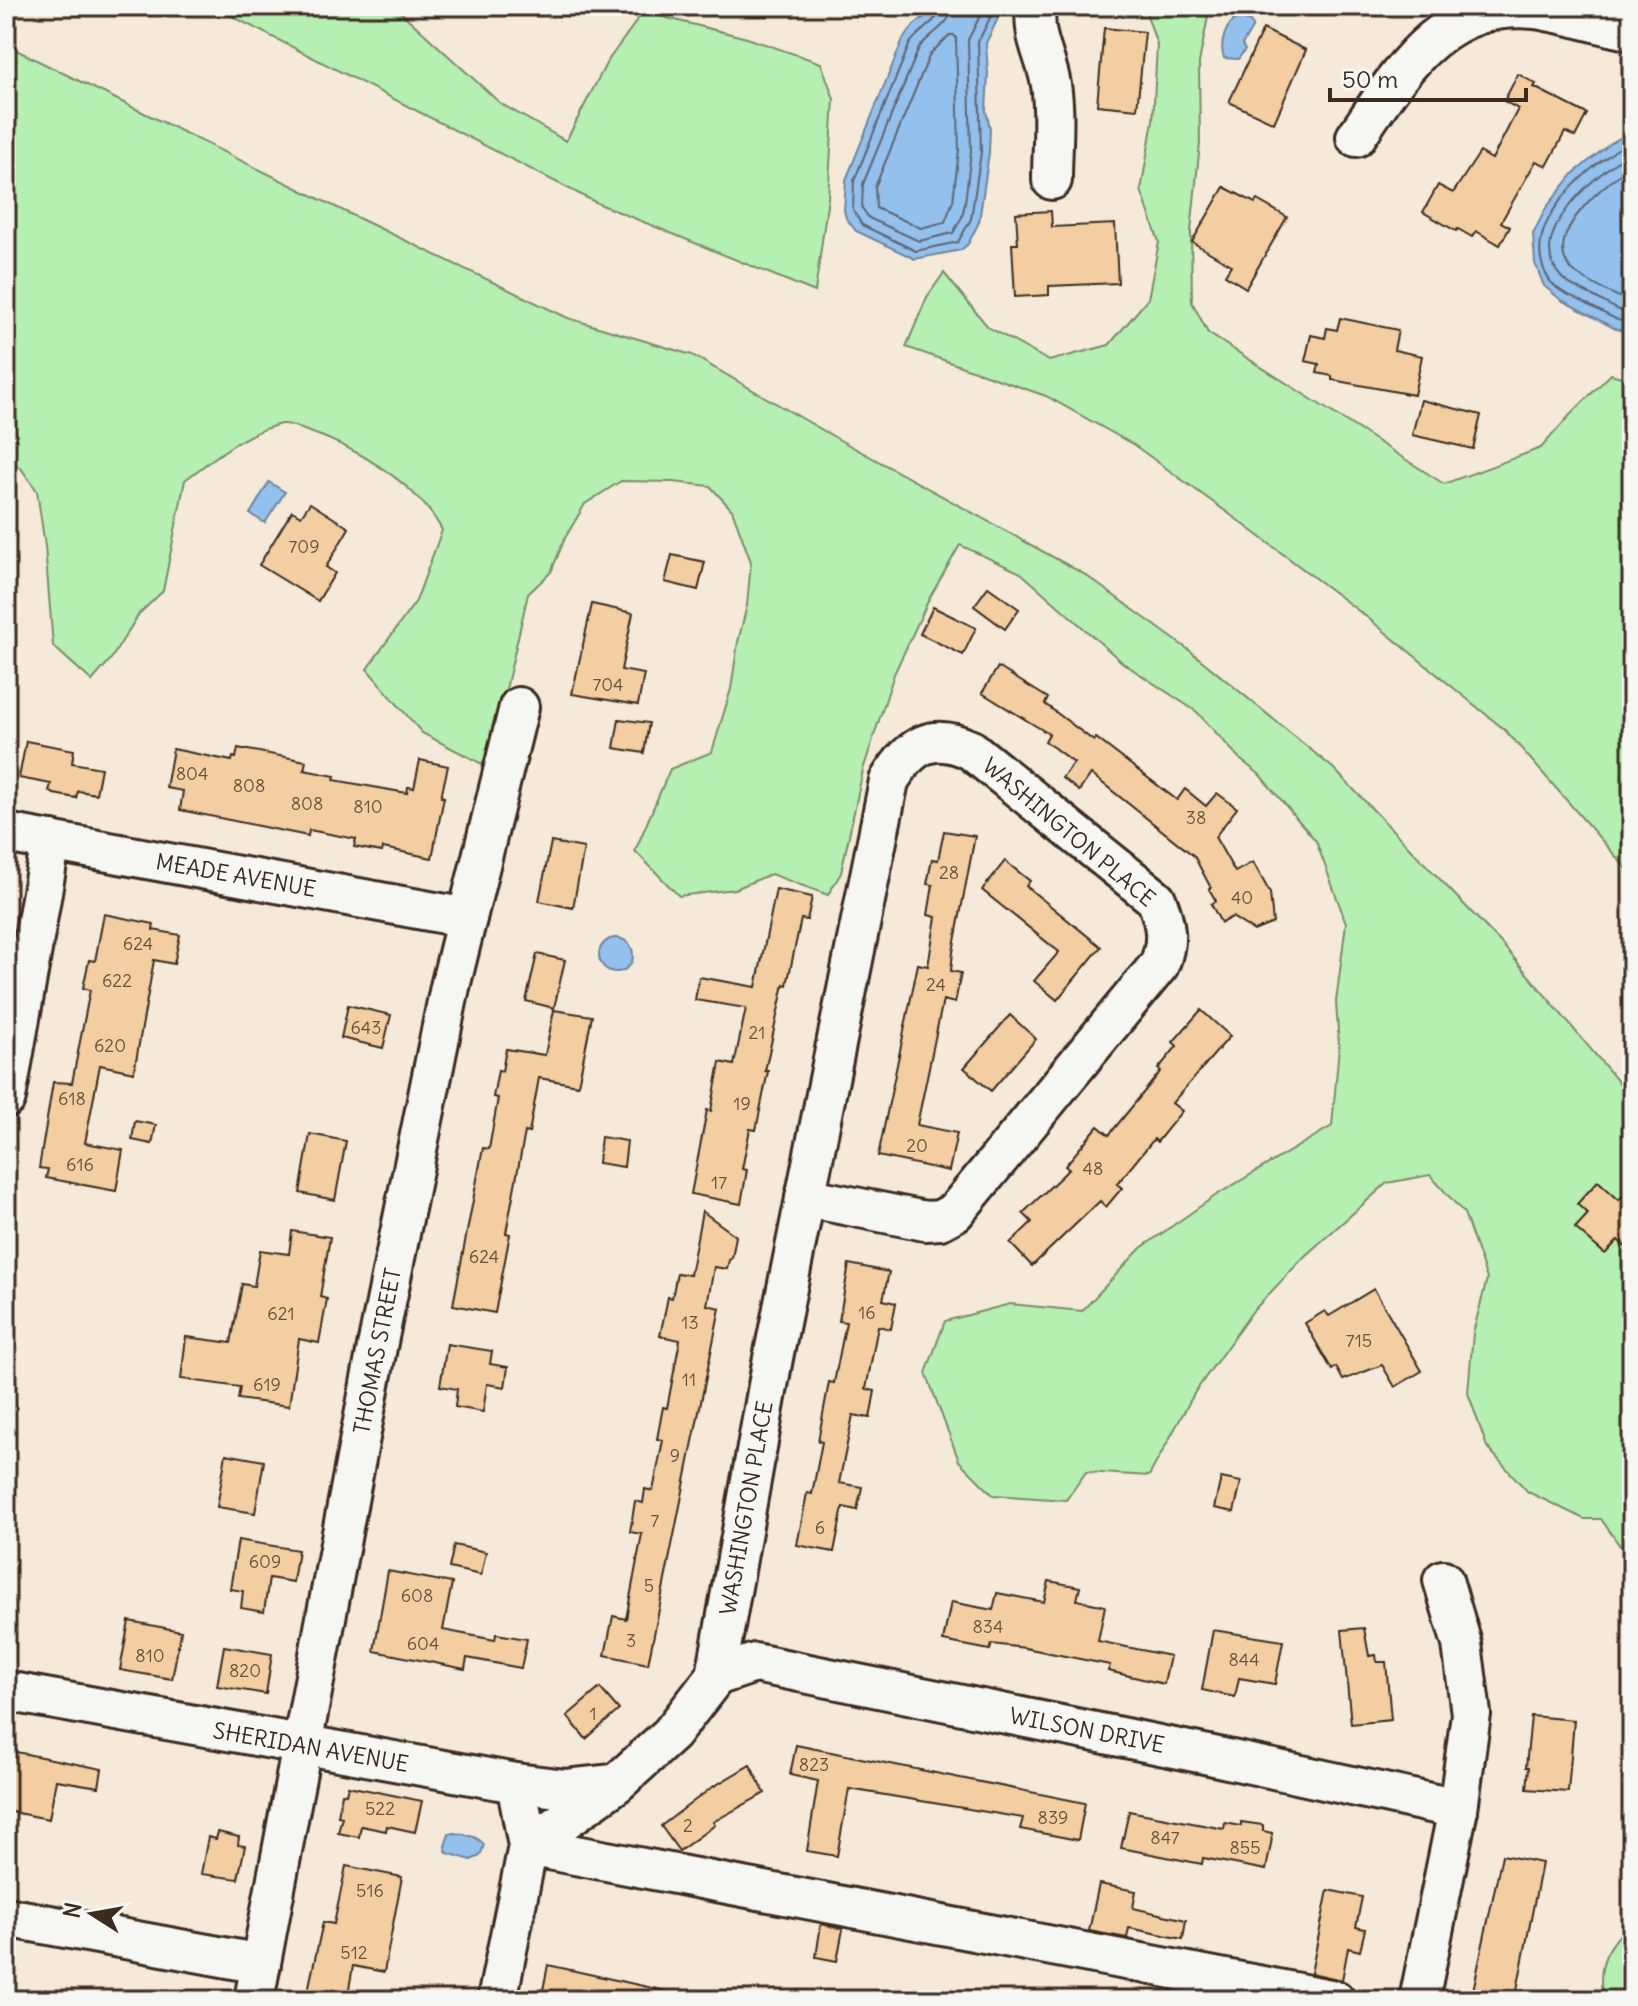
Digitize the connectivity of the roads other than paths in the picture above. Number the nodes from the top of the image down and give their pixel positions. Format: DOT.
graph roads {
  1 [pos="1036,6"];
  2 [pos="1632,31"];
  3 [pos="1356,137"];
  4 [pos="1052,180"];
  5 [pos="519,707"];
  6 [pos="6,833"];
  7 [pos="51,841"];
  8 [pos="467,918"];
  9 [pos="6,1098"];
  10 [pos="805,1197"];
  11 [pos="1443,1580"];
  12 [pos="716,1676"];
  13 [pos="6,1691"];
  14 [pos="303,1746"];
  15 [pos="516,1783"];
  16 [pos="617,1783"];
  17 [pos="1458,1809"];
  18 [pos="528,1846"];
  19 [pos="6,1917"];
  20 [pos="258,1982"];
  21 [pos="497,2000"];
  22 [pos="1335,2000"];
  23 [pos="1419,2000"];
  1 -- 4 [label="street"];
  2 -- 3 [label="street"];
  5 -- 8 [label="street, THOMAS STREET"];
  6 -- 7 [label="street, MEADE AVENUE"];
  7 -- 8 [label="street, MEADE AVENUE"];
  7 -- 9 [label="street"];
  8 -- 14 [label="street, THOMAS STREET"];
  10 -- 10 [label="street, WASHINGTON PLACE"];
  10 -- 12 [label="street, WASHINGTON PLACE"];
  11 -- 17 [label="street"];
  12 -- 16 [label="street, WASHINGTON PLACE"];
  12 -- 17 [label="street, WILSON DRIVE"];
  13 -- 14 [label="street, SHERIDAN AVENUE"];
  14 -- 15 [label="street, SHERIDAN AVENUE"];
  14 -- 20 [label="street, THOMAS STREET"];
  15 -- 16 [label="street, SHERIDAN AVENUE"];
  15 -- 18 [label="street"];
  16 -- 18 [label="street, WASHINGTON PLACE"];
  17 -- 23 [label="street"];
  18 -- 21 [label="street"];
  18 -- 22 [label="street"];
  19 -- 20 [label="street"];
}
